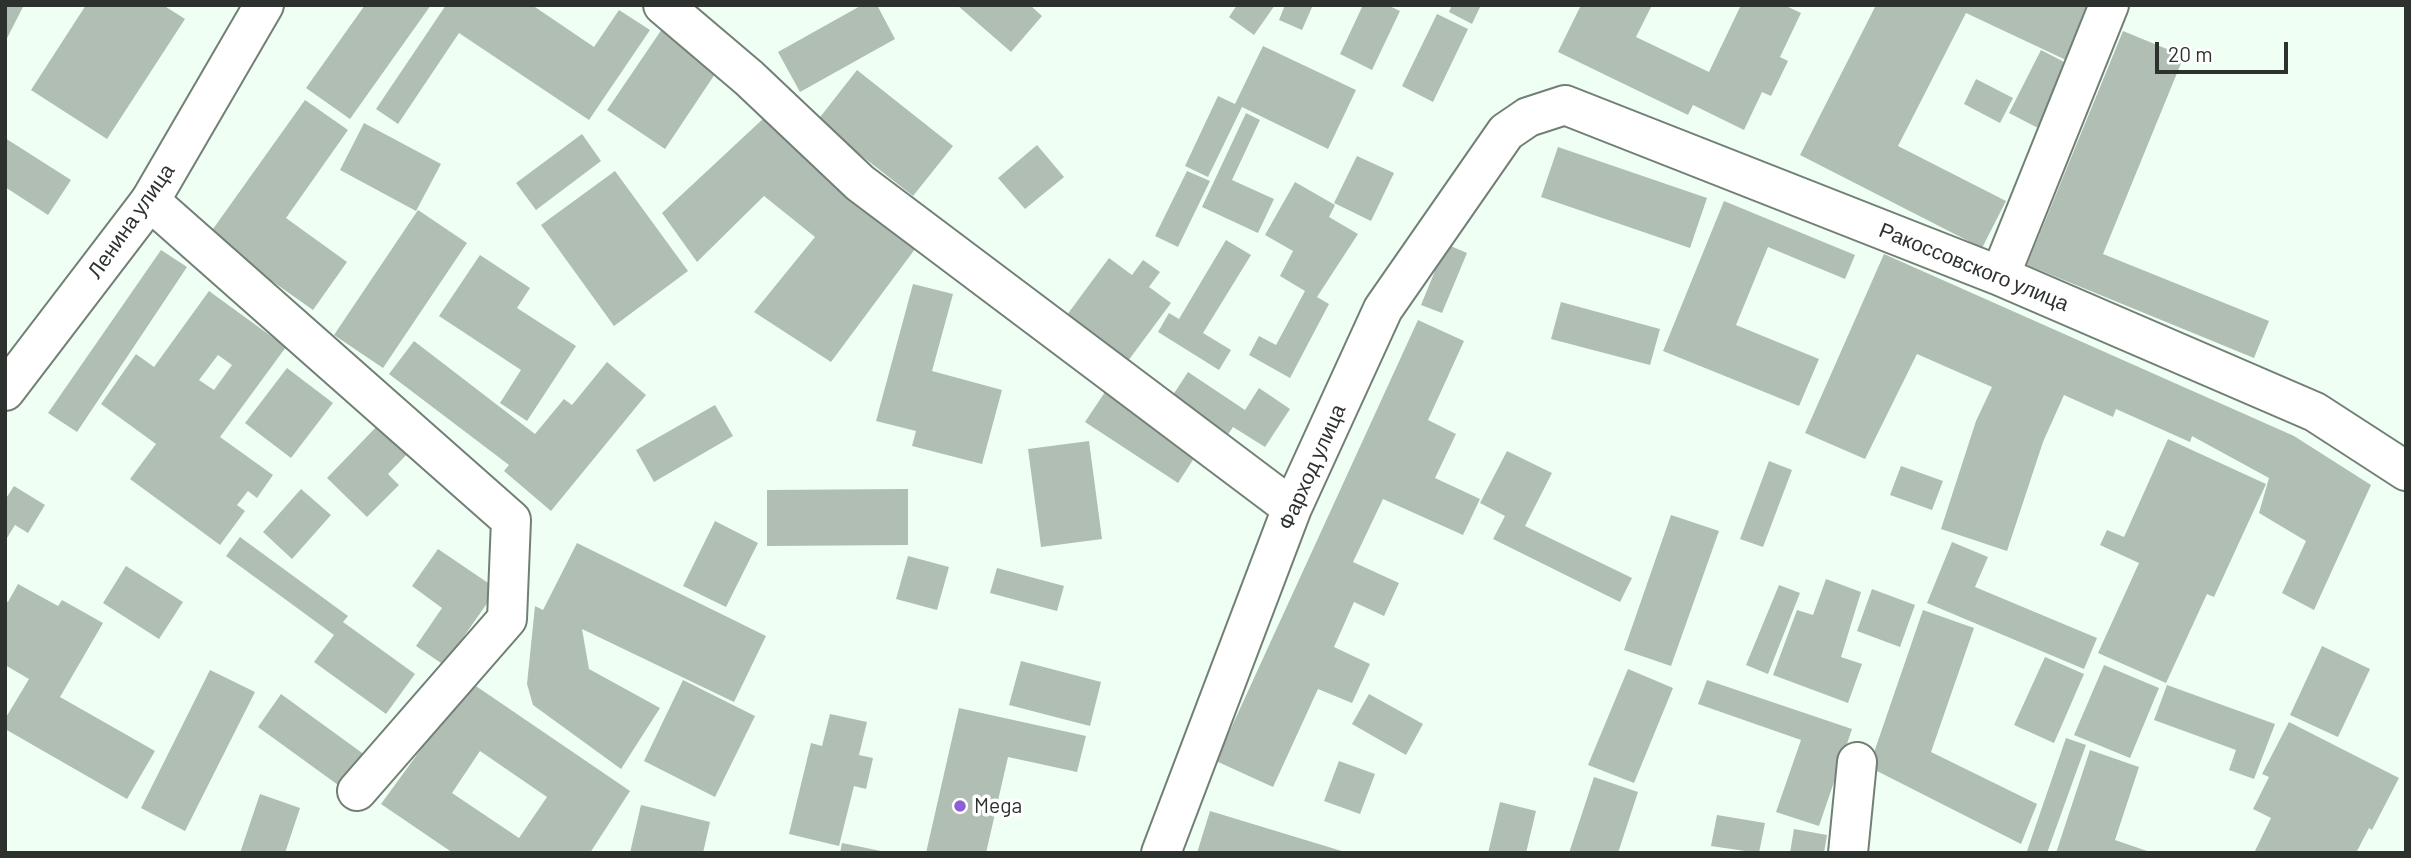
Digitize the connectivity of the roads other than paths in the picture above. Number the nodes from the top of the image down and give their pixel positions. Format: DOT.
graph roads {
  1 [pos="264,5"];
  2 [pos="663,5"];
  3 [pos="2109,5"];
  4 [pos="1528,117"];
  5 [pos="150,201"];
  6 [pos="2000,276"];
  7 [pos="5,391"];
  8 [pos="2406,471"];
  9 [pos="1292,508"];
  10 [pos="1857,762"];
  11 [pos="357,791"];
  12 [pos="1161,853"];
  13 [pos="1849,853"];
  1 -- 5 [label="street, Ленина улица"];
  2 -- 9 [label="street"];
  3 -- 6 [label="street"];
  4 -- 6 [label="street, Ракоссовского улица"];
  4 -- 9 [label="street, Фарход улица"];
  5 -- 7 [label="street, Ленина улица"];
  5 -- 11 [label="street"];
  6 -- 8 [label="street, Ракоссовского улица"];
  9 -- 12 [label="street, Фарход улица"];
  10 -- 13 [label="street"];
}
